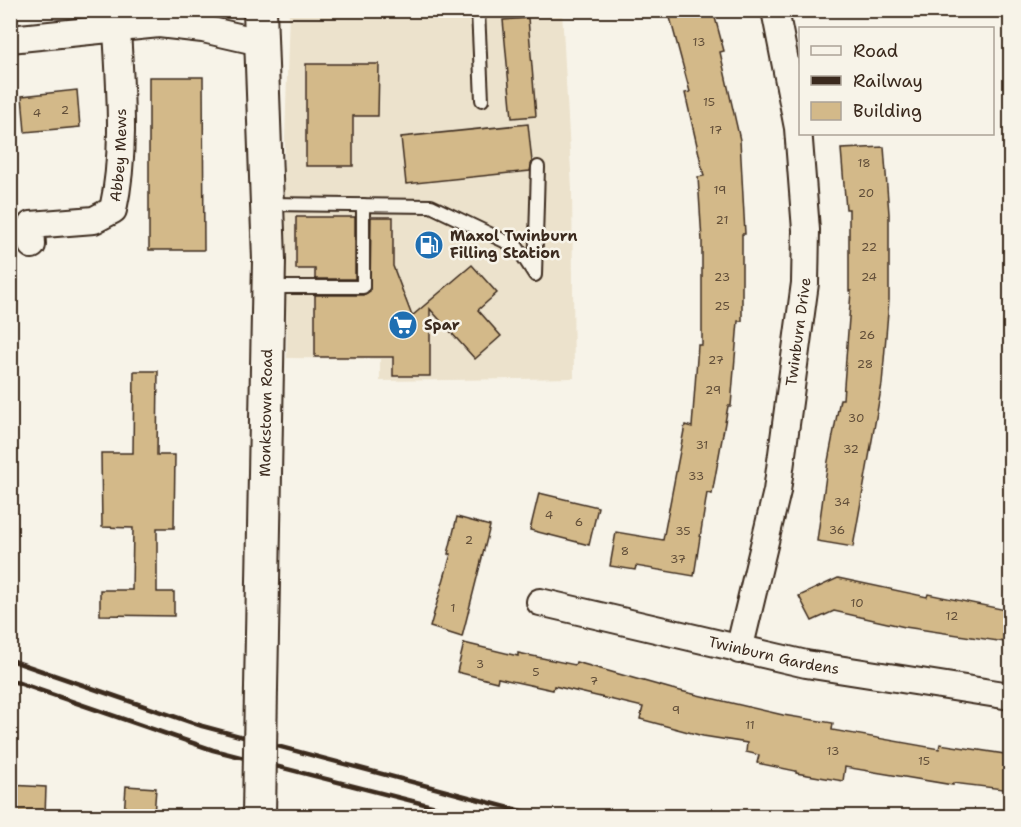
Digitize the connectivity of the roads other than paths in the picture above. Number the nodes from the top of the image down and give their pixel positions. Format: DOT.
graph roads {
  1 [pos="260,10"];
  2 [pos="478,10"];
  3 [pos="775,10"];
  4 [pos="117,29"];
  5 [pos="10,39"];
  6 [pos="260,42"];
  7 [pos="482,100"];
  8 [pos="538,167"];
  9 [pos="267,203"];
  10 [pos="363,205"];
  11 [pos="32,245"];
  12 [pos="268,287"];
  13 [pos="540,602"];
  14 [pos="739,650"];
  15 [pos="1011,696"];
  16 [pos="259,816"];
  1 -- 6 [label="street, Monkstown Road"];
  2 -- 7 [label="lane"];
  3 -- 14 [label="street, Twinburn Drive"];
  4 -- 5 [label="street"];
  4 -- 6 [label="street"];
  4 -- 11 [label="street, Abbey Mews"];
  6 -- 9 [label="street, Monkstown Road"];
  8 -- 10 [label="lane"];
  9 -- 10 [label="lane"];
  9 -- 12 [label="street, Monkstown Road"];
  10 -- 12 [label="lane"];
  12 -- 16 [label="street, Monkstown Road, bridge"];
  13 -- 14 [label="street, Twinburn Gardens"];
  14 -- 15 [label="street, Twinburn Gardens"];
}
